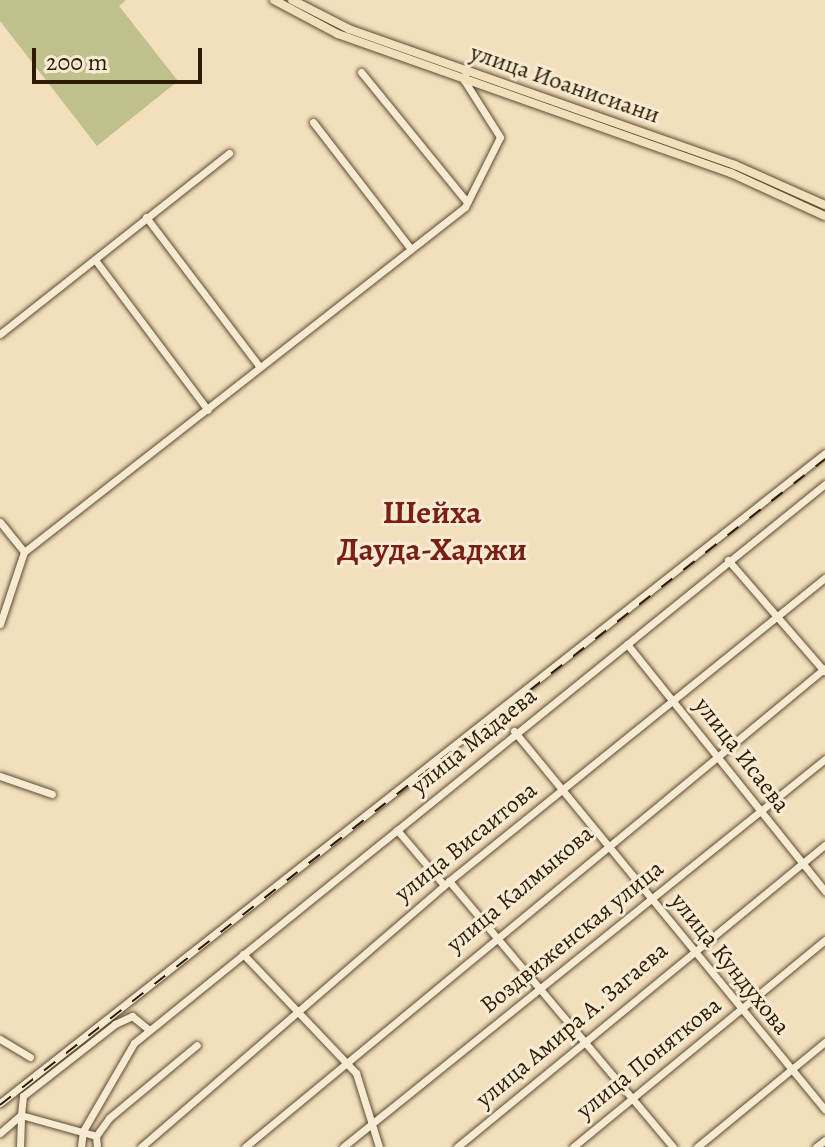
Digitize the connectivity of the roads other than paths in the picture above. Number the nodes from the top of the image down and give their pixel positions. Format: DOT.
graph roads {
  1 [pos="274,0"];
  2 [pos="292,0"];
  3 [pos="361,72"];
  4 [pos="465,75"];
  5 [pos="313,122"];
  6 [pos="229,153"];
  7 [pos="467,202"];
  8 [pos="825,205"];
  9 [pos="825,216"];
  10 [pos="146,217"];
  11 [pos="410,248"];
  12 [pos="96,261"];
  13 [pos="0,334"];
  14 [pos="260,367"];
  15 [pos="208,410"];
  16 [pos="825,453"];
  17 [pos="825,484"];
  18 [pos="0,522"];
  19 [pos="24,552"];
  20 [pos="728,560"];
  21 [pos="825,578"];
  22 [pos="777,617"];
  23 [pos="0,624"];
  24 [pos="627,644"];
  25 [pos="824,670"];
  26 [pos="671,699"];
  27 [pos="514,731"];
  28 [pos="714,755"];
  29 [pos="825,759"];
  30 [pos="0,776"];
  31 [pos="563,789"];
  32 [pos="52,794"];
  33 [pos="760,812"];
  34 [pos="397,830"];
  35 [pos="606,843"];
  36 [pos="825,845"];
  37 [pos="802,863"];
  38 [pos="446,883"];
  39 [pos="825,891"];
  40 [pos="652,899"];
  41 [pos="496,934"];
  42 [pos="825,940"];
  43 [pos="693,951"];
  44 [pos="243,954"];
  45 [pos="540,987"];
  46 [pos="299,1007"];
  47 [pos="740,1010"];
  48 [pos="149,1030"];
  49 [pos="0,1039"];
  50 [pos="582,1041"];
  51 [pos="825,1042"];
  52 [pos="197,1045"];
  53 [pos="30,1057"];
  54 [pos="346,1064"];
  55 [pos="791,1071"];
  56 [pos="631,1099"];
  57 [pos="0,1103"];
  58 [pos="825,1110"];
  59 [pos="21,1115"];
  60 [pos="373,1125"];
  61 [pos="83,1131"];
  62 [pos="0,1133"];
  63 [pos="96,1136"];
  64 [pos="825,1140"];
  65 [pos="20,1147"];
  66 [pos="81,1147"];
  67 [pos="97,1147"];
  68 [pos="141,1147"];
  69 [pos="245,1147"];
  70 [pos="343,1147"];
  71 [pos="379,1147"];
  72 [pos="457,1147"];
  73 [pos="573,1147"];
  74 [pos="673,1147"];
  75 [pos="697,1147"];
  76 [pos="816,1147"];
  1 -- 4 [label="main road"];
  2 -- 4 [label="main road, улица Иоанисиани"];
  3 -- 7 [label="street"];
  4 -- 7 [label="street"];
  4 -- 8 [label="main road, улица Иоанисиани"];
  4 -- 9 [label="main road"];
  5 -- 11 [label="street"];
  6 -- 10 [label="street"];
  7 -- 11 [label="street"];
  10 -- 12 [label="street"];
  10 -- 14 [label="street"];
  11 -- 14 [label="street"];
  12 -- 13 [label="street"];
  12 -- 15 [label="street"];
  14 -- 15 [label="street"];
  15 -- 19 [label="street"];
  16 -- 57 [label="street"];
  17 -- 20 [label="street, улица Мадаева"];
  18 -- 19 [label="street"];
  19 -- 23 [label="street"];
  20 -- 22 [label="street"];
  20 -- 24 [label="street, улица Мадаева"];
  21 -- 22 [label="street, улица Висаитова"];
  22 -- 25 [label="street"];
  22 -- 26 [label="street, улица Висаитова"];
  24 -- 26 [label="street, улица Исаева"];
  24 -- 27 [label="street, улица Мадаева"];
  25 -- 28 [label="street, улица Калмыкова"];
  26 -- 28 [label="street, улица Исаева"];
  26 -- 31 [label="street, улица Висаитова"];
  27 -- 31 [label="street, улица Кундухова"];
  27 -- 34 [label="street, улица Мадаева"];
  28 -- 33 [label="street, улица Исаева"];
  28 -- 35 [label="street, улица Калмыкова"];
  29 -- 33 [label="street, Воздвиженская улица"];
  30 -- 32 [label="street"];
  31 -- 35 [label="street, улица Кундухова"];
  31 -- 38 [label="street, улица Висаитова"];
  33 -- 37 [label="street, улица Исаева"];
  33 -- 40 [label="street, Воздвиженская улица"];
  34 -- 38 [label="street"];
  34 -- 44 [label="street, улица Мадаева"];
  35 -- 40 [label="street, улица Кундухова"];
  35 -- 41 [label="street, улица Калмыкова"];
  36 -- 37 [label="street, улица Амира А. Загаева"];
  37 -- 39 [label="street, улица Исаева"];
  37 -- 43 [label="street, улица Амира А. Загаева"];
  38 -- 41 [label="street"];
  38 -- 46 [label="street, улица Висаитова"];
  40 -- 43 [label="street, улица Кундухова"];
  40 -- 45 [label="street, Воздвиженская улица"];
  41 -- 45 [label="street"];
  41 -- 54 [label="street, улица Калмыкова"];
  42 -- 47 [label="street, улица Поняткова"];
  43 -- 47 [label="street, улица Кундухова"];
  43 -- 50 [label="street, улица Амира А. Загаева"];
  44 -- 46 [label="street"];
  44 -- 48 [label="street, улица Мадаева"];
  45 -- 50 [label="street"];
  45 -- 60 [label="street, Воздвиженская улица"];
  46 -- 54 [label="street"];
  46 -- 68 [label="street, улица Висаитова"];
  47 -- 55 [label="street, улица Кундухова"];
  47 -- 56 [label="street, улица Поняткова"];
  48 -- 59 [label="street"];
  48 -- 61 [label="street, улица Мадаева"];
  49 -- 53 [label="street"];
  50 -- 56 [label="street"];
  50 -- 72 [label="street, улица Амира А. Загаева"];
  51 -- 55 [label="street"];
  52 -- 63 [label="street"];
  54 -- 60 [label="street"];
  54 -- 69 [label="street, улица Калмыкова"];
  55 -- 58 [label="street, улица Кундухова"];
  55 -- 75 [label="street"];
  56 -- 73 [label="street, улица Поняткова"];
  56 -- 74 [label="street"];
  59 -- 61 [label="street"];
  59 -- 62 [label="street"];
  59 -- 65 [label="street"];
  60 -- 70 [label="street, Воздвиженская улица"];
  60 -- 71 [label="street"];
  61 -- 63 [label="street"];
  61 -- 66 [label="street, улица Мадаева"];
  63 -- 67 [label="street"];
  64 -- 76 [label="street"];
}
